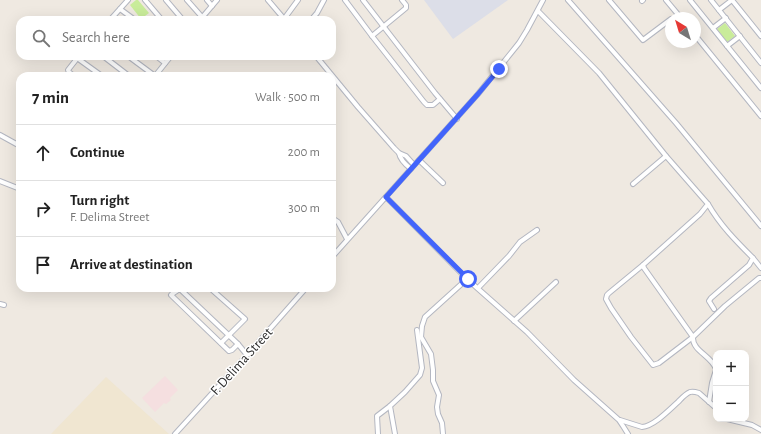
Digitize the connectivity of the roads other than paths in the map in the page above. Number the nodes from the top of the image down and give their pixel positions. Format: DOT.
graph roads {
  1 [pos="128,0"];
  2 [pos="145,0"];
  3 [pos="166,0"];
  4 [pos="187,0"];
  5 [pos="207,0"];
  6 [pos="217,0"];
  7 [pos="268,0"];
  8 [pos="298,0"];
  9 [pos="324,0"];
  10 [pos="346,0"];
  11 [pos="363,0"];
  12 [pos="402,0"];
  13 [pos="543,0"];
  14 [pos="568,0"];
  15 [pos="609,0"];
  16 [pos="666,0"];
  17 [pos="690,0"];
  18 [pos="711,0"];
  19 [pos="732,0"];
  20 [pos="212,6"];
  21 [pos="120,9"];
  22 [pos="719,10"];
  23 [pos="538,11"];
  24 [pos="676,12"];
  25 [pos="114,16"];
  26 [pos="130,16"];
  27 [pos="159,16"];
  28 [pos="180,16"];
  29 [pos="199,16"];
  30 [pos="204,16"];
  31 [pos="282,16"];
  32 [pos="288,16"];
  33 [pos="314,16"];
  34 [pos="726,18"];
  35 [pos="665,23"];
  36 [pos="384,27"];
  37 [pos="713,28"];
  38 [pos="372,36"];
  39 [pos="740,36"];
  40 [pos="761,36"];
  41 [pos="701,42"];
  42 [pos="727,46"];
  43 [pos="76,60"];
  44 [pos="82,60"];
  45 [pos="108,60"];
  46 [pos="133,60"];
  47 [pos="161,60"];
  48 [pos="168,60"];
  49 [pos="319,60"];
  50 [pos="165,63"];
  51 [pos="761,63"];
  52 [pos="69,72"];
  53 [pos="97,72"];
  54 [pos="124,72"];
  55 [pos="150,72"];
  56 [pos="158,72"];
  57 [pos="329,72"];
  58 [pos="336,80"];
  59 [pos="761,88"];
  60 [pos="440,99"];
  61 [pos="761,116"];
  62 [pos="456,119"];
  63 [pos="0,135"];
  64 [pos="16,144"];
  65 [pos="399,153"];
  66 [pos="666,156"];
  67 [pos="419,160"];
  68 [pos="414,165"];
  69 [pos="411,169"];
  70 [pos="0,181"];
  71 [pos="443,183"];
  72 [pos="634,184"];
  73 [pos="16,187"];
  74 [pos="386,197"];
  75 [pos="708,204"];
  76 [pos="336,221"];
  77 [pos="761,226"];
  78 [pos="537,230"];
  79 [pos="347,239"];
  80 [pos="336,252"];
  81 [pos="753,258"];
  82 [pos="643,265"];
  83 [pos="761,268"];
  84 [pos="761,278"];
  85 [pos="468,279"];
  86 [pos="556,282"];
  87 [pos="478,288"];
  88 [pos="175,292"];
  89 [pos="185,292"];
  90 [pos="215,292"];
  91 [pos="302,292"];
  92 [pos="714,309"];
  93 [pos="514,321"];
  94 [pos="417,330"];
  95 [pos="230,335"];
  96 [pos="693,337"];
  97 [pos="221,343"];
  98 [pos="238,344"];
  99 [pos="247,355"];
  100 [pos="713,362"];
  101 [pos="713,380"];
  102 [pos="709,402"];
  103 [pos="713,405"];
  104 [pos="390,406"];
  105 [pos="619,420"];
  106 [pos="740,422"];
  107 [pos="761,430"];
  108 [pos="175,434"];
  109 [pos="378,434"];
  110 [pos="395,434"];
  111 [pos="442,434"];
  112 [pos="628,434"];
  1 -- 21 [label="street"];
  2 -- 27 [label="street"];
  3 -- 28 [label="street"];
  4 -- 29 [label="street"];
  5 -- 20 [label="street"];
  6 -- 20 [label="street"];
  7 -- 31 [label="street"];
  8 -- 32 [label="street"];
  9 -- 33 [label="street"];
  10 -- 38 [label="street"];
  11 -- 36 [label="street"];
  12 -- 36 [label="street"];
  13 -- 23 [label="street"];
  14 -- 77 [label="street"];
  15 -- 35 [label="street"];
  16 -- 24 [label="street"];
  17 -- 37 [label="street"];
  18 -- 22 [label="street"];
  19 -- 22 [label="street"];
  19 -- 40 [label="street"];
  20 -- 30 [label="street"];
  21 -- 25 [label="street"];
  21 -- 26 [label="street"];
  22 -- 34 [label="street"];
  23 -- 62 [label="street"];
  23 -- 66 [label="street"];
  34 -- 37 [label="street"];
  34 -- 39 [label="street"];
  36 -- 38 [label="street"];
  36 -- 60 [label="street"];
  37 -- 42 [label="street"];
  38 -- 60 [label="street"];
  39 -- 42 [label="street"];
  39 -- 51 [label="street"];
  41 -- 61 [label="street"];
  42 -- 59 [label="street"];
  43 -- 52 [label="street"];
  44 -- 53 [label="street"];
  45 -- 54 [label="street"];
  46 -- 55 [label="street"];
  47 -- 50 [label="street"];
  48 -- 50 [label="street"];
  49 -- 57 [label="street"];
  50 -- 56 [label="street"];
  58 -- 65 [label="street"];
  60 -- 62 [label="street"];
  62 -- 67 [label="street"];
  63 -- 64 [label="street"];
  65 -- 68 [label="street"];
  65 -- 69 [label="street"];
  66 -- 72 [label="street"];
  66 -- 75 [label="street"];
  67 -- 68 [label="street"];
  67 -- 71 [label="street"];
  68 -- 69 [label="street"];
  69 -- 74 [label="street"];
  70 -- 73 [label="street"];
  74 -- 79 [label="street"];
  74 -- 85 [label="street"];
  75 -- 81 [label="street"];
  75 -- 82 [label="street"];
  76 -- 79 [label="street"];
  78 -- 87 [label="street"];
  79 -- 80 [label="street"];
  81 -- 83 [label="street"];
  81 -- 92 [label="street"];
  82 -- 96 [label="street"];
  82 -- 96 [label="street"];
  84 -- 96 [label="street"];
  85 -- 87 [label="street"];
  85 -- 111 [label="street"];
  86 -- 93 [label="street"];
  87 -- 93 [label="street"];
  88 -- 97 [label="street"];
  89 -- 95 [label="street"];
  90 -- 95 [label="street"];
  91 -- 99 [label="street, F. Delima Street"];
  93 -- 105 [label="street"];
  94 -- 104 [label="street"];
  95 -- 97 [label="street"];
  95 -- 98 [label="street"];
  96 -- 100 [label="street"];
  97 -- 98 [label="street"];
  98 -- 99 [label="street"];
  99 -- 108 [label="street, F. Delima Street"];
  101 -- 102 [label="street"];
  102 -- 103 [label="street"];
  102 -- 105 [label="street"];
  104 -- 109 [label="street"];
  104 -- 110 [label="street"];
  105 -- 112 [label="street"];
  106 -- 107 [label="street"];
}
